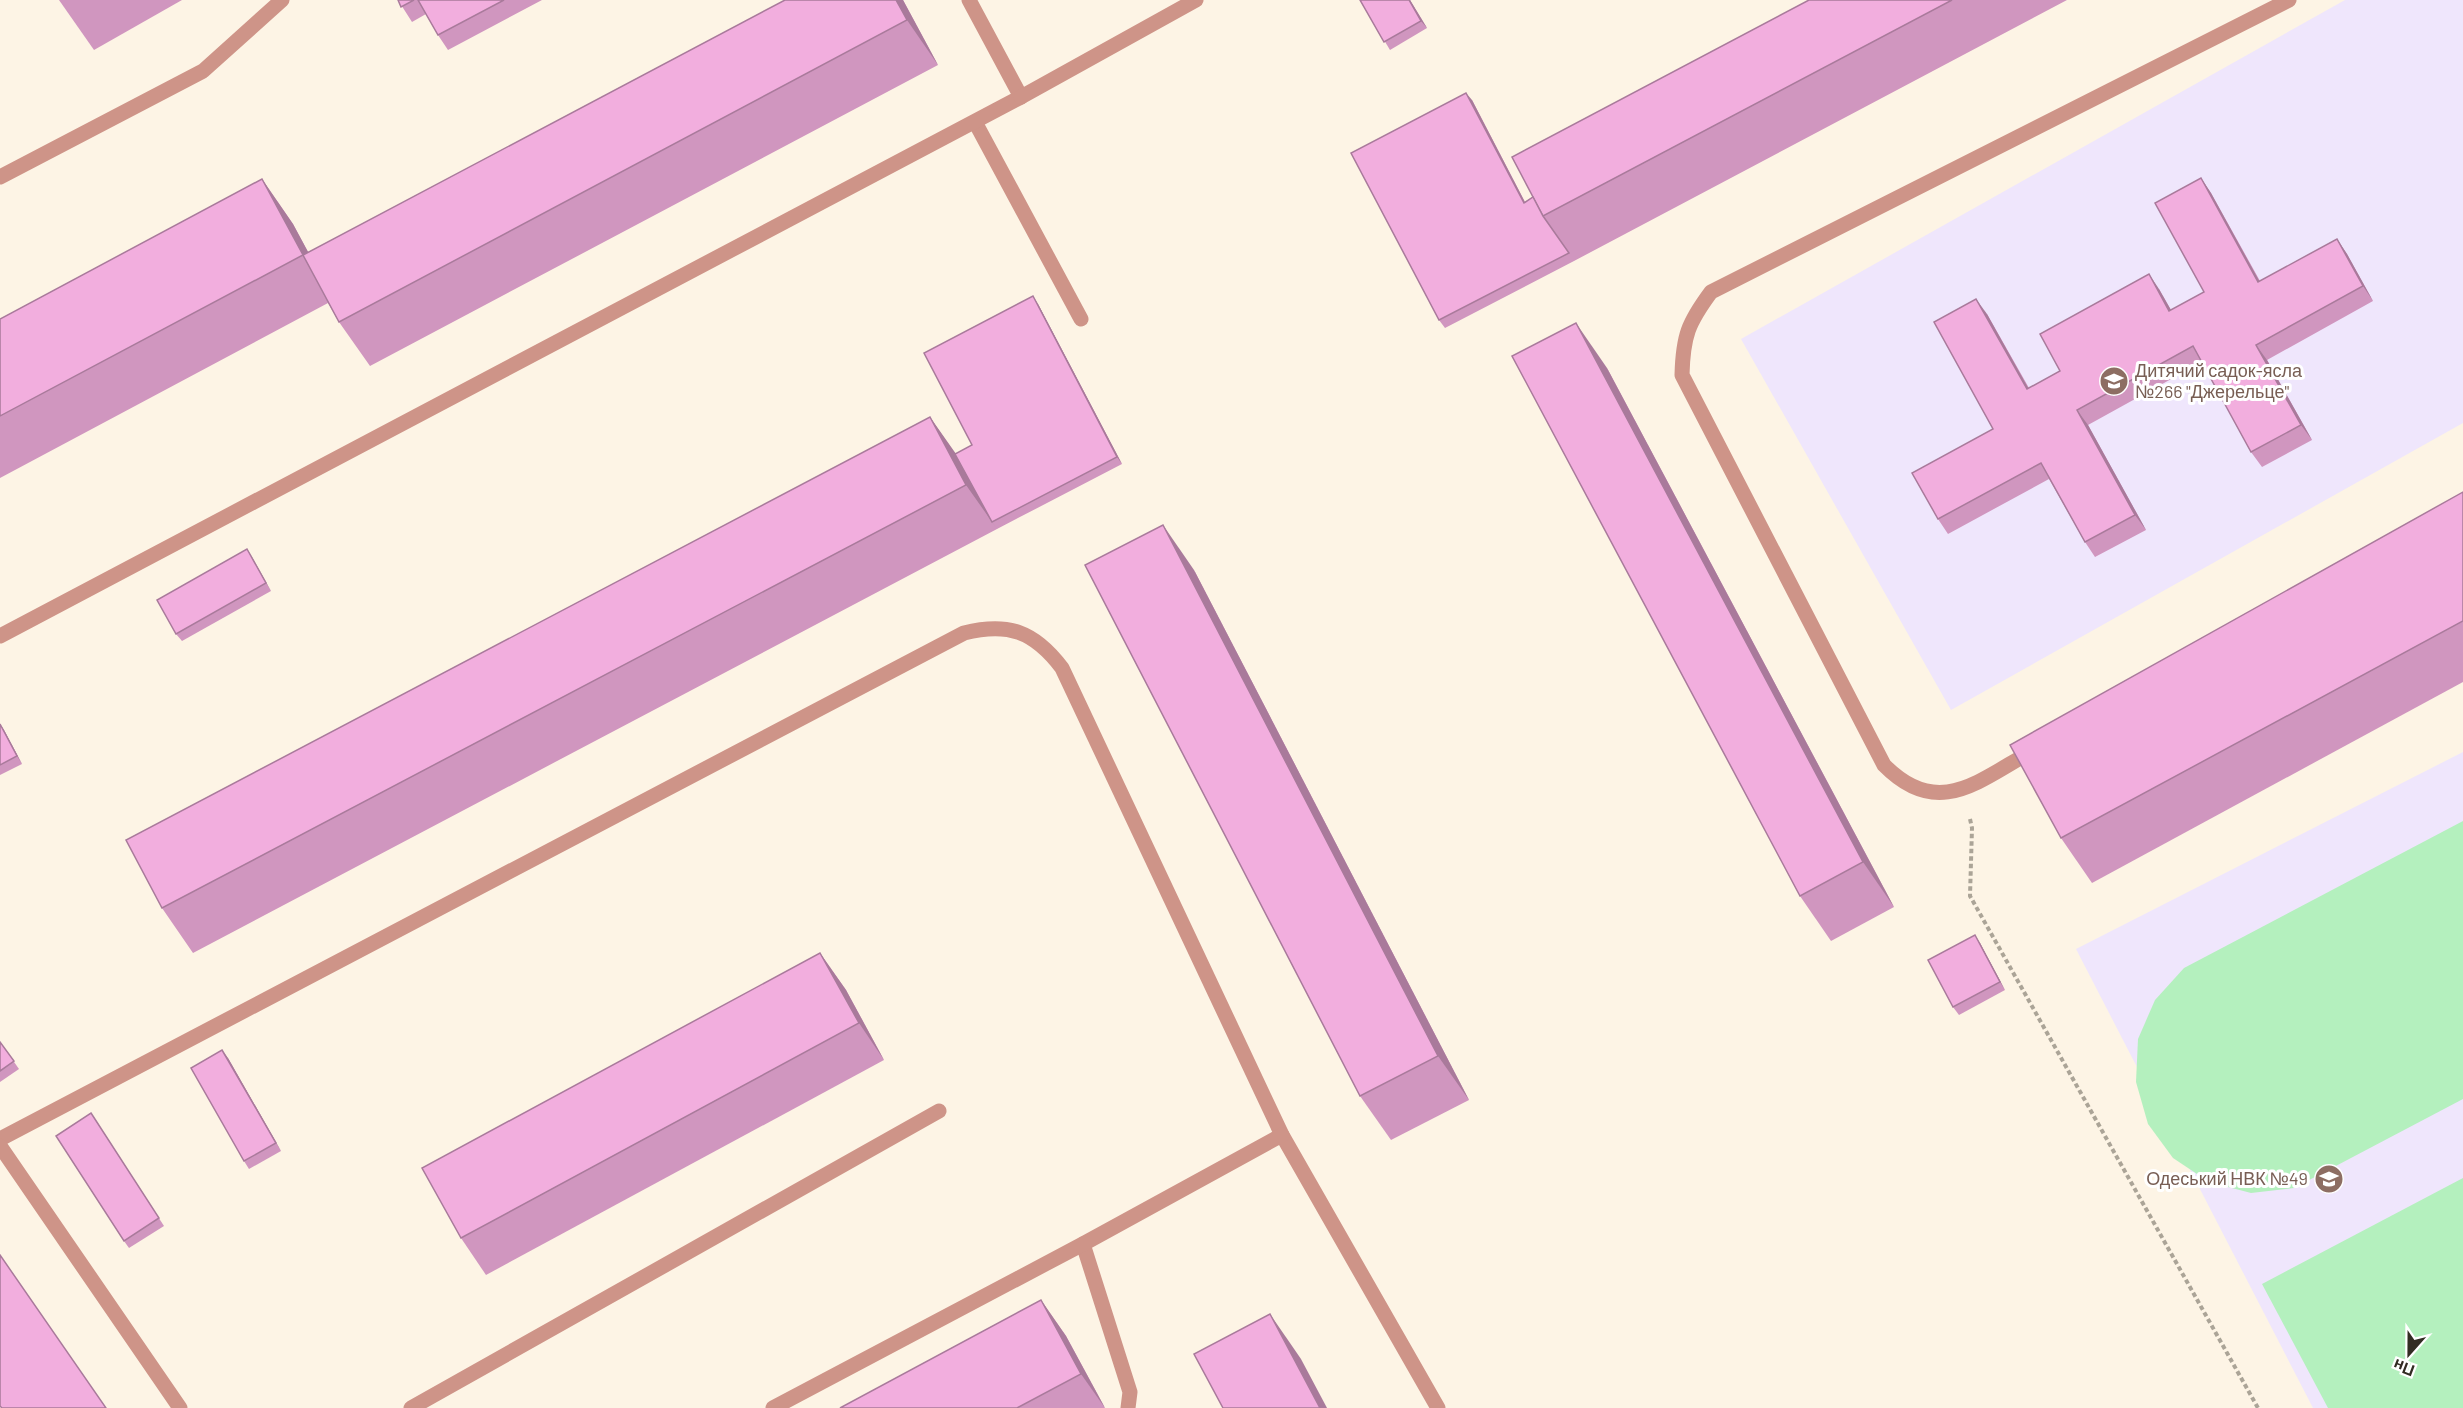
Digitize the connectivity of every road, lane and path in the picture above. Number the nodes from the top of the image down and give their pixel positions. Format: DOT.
graph roads {
  1 [pos="282,0"];
  2 [pos="969,0"];
  3 [pos="1196,0"];
  4 [pos="2289,0"];
  5 [pos="1021,97"];
  6 [pos="975,122"];
  7 [pos="0,177"];
  8 [pos="1081,319"];
  9 [pos="0,636"];
  10 [pos="2046,743"];
  11 [pos="1962,789"];
  12 [pos="939,1111"];
  13 [pos="1282,1135"];
  14 [pos="0,1139"];
  15 [pos="0,1146"];
  16 [pos="1083,1244"];
  17 [pos="180,1408"];
  18 [pos="411,1408"];
  19 [pos="773,1408"];
  20 [pos="1128,1408"];
  21 [pos="1438,1408"];
  22 [pos="2258,1408"];
  1 -- 7 [label="street"];
  2 -- 5 [label="street"];
  3 -- 5 [label="street"];
  4 -- 11 [label="street"];
  5 -- 6 [label="street"];
  6 -- 8 [label="street"];
  6 -- 9 [label="street"];
  10 -- 11 [label="street"];
  11 -- 22 [label="path"];
  12 -- 18 [label="street"];
  13 -- 14 [label="street"];
  13 -- 16 [label="street"];
  13 -- 21 [label="street"];
  15 -- 17 [label="street"];
  16 -- 19 [label="street"];
  16 -- 20 [label="street"];
}
